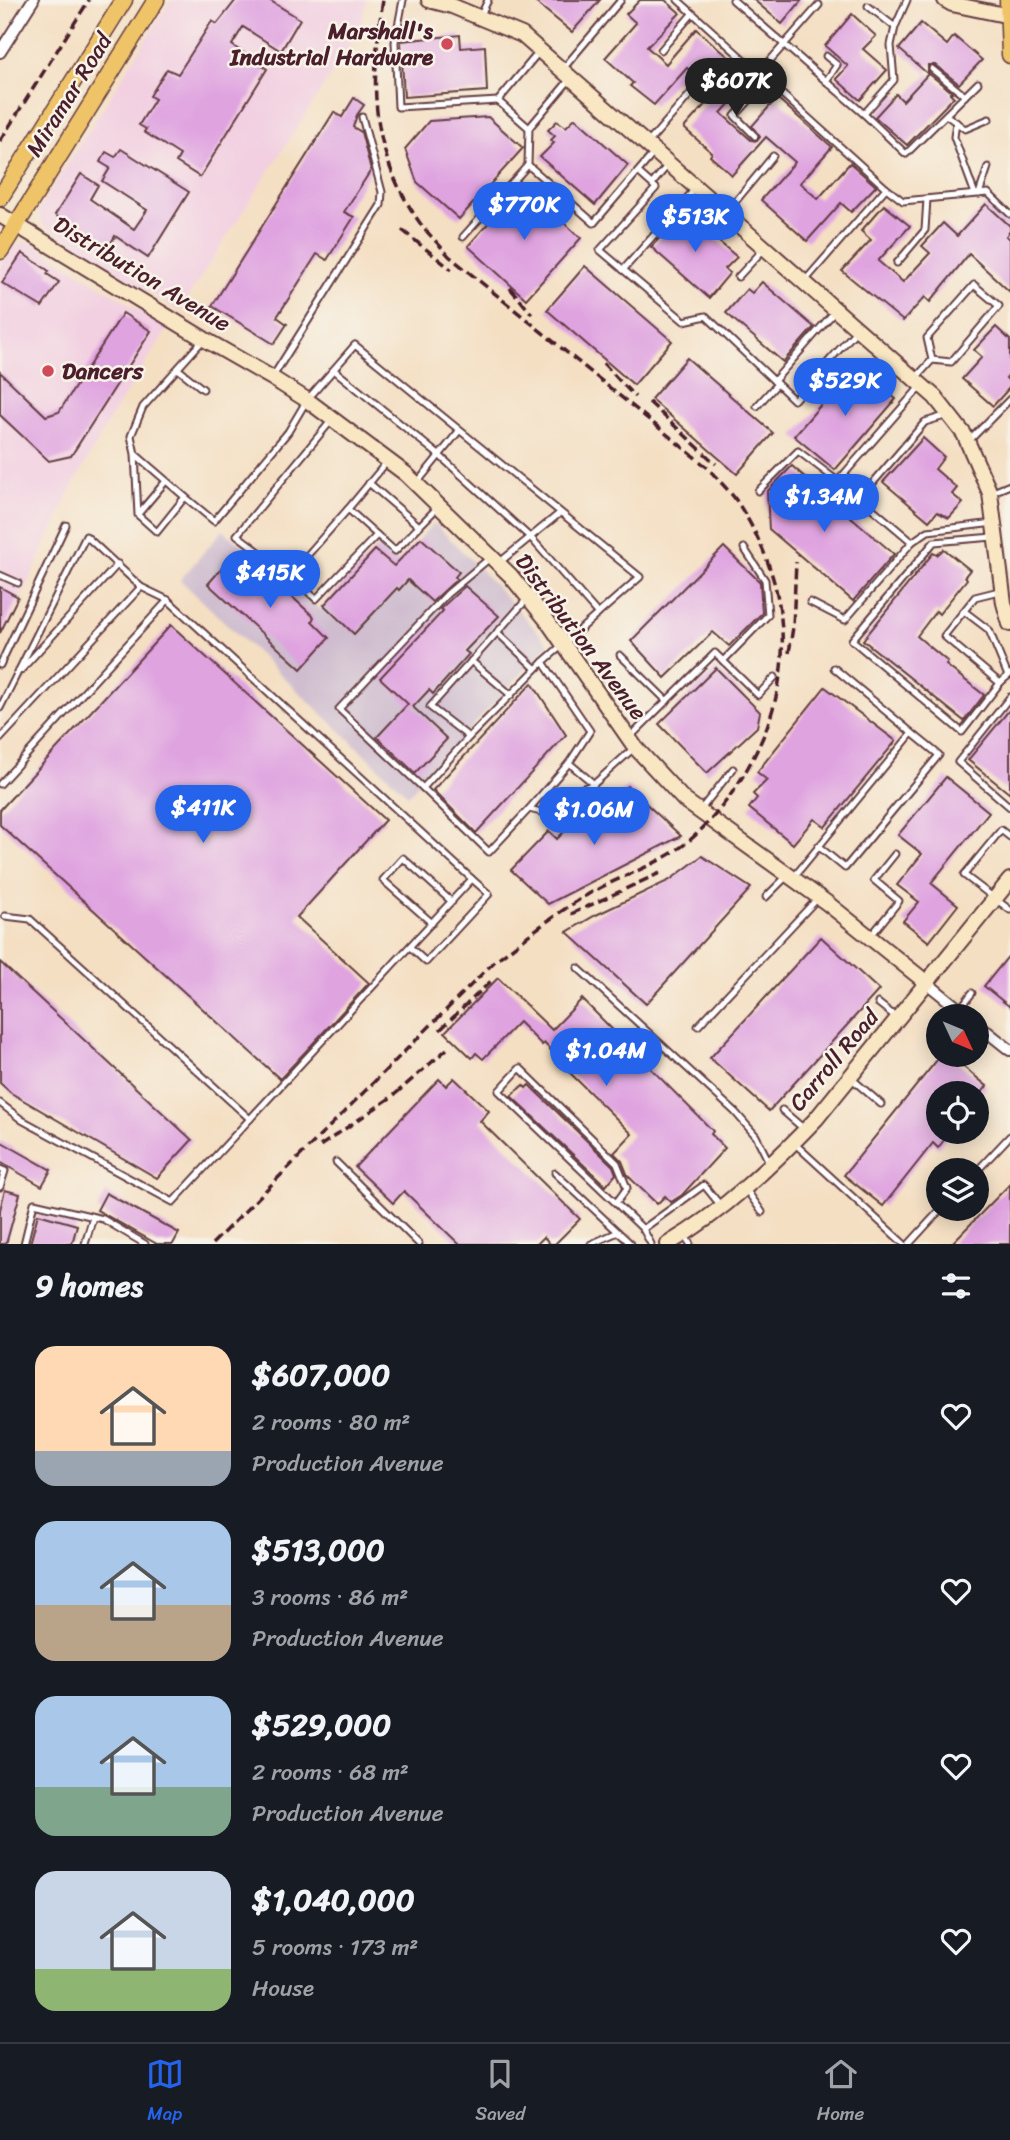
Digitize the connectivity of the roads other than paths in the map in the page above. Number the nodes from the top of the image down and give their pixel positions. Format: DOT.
graph roads {
  1 [pos="124,0"];
  2 [pos="156,0"];
  3 [pos="403,0"];
  4 [pos="429,0"];
  5 [pos="488,0"];
  6 [pos="621,0"];
  7 [pos="678,0"];
  8 [pos="733,0"];
  9 [pos="906,0"];
  10 [pos="945,0"];
  11 [pos="31,1"];
  12 [pos="964,3"];
  13 [pos="819,5"];
  14 [pos="868,6"];
  15 [pos="1008,11"];
  16 [pos="692,14"];
  17 [pos="479,18"];
  18 [pos="895,27"];
  19 [pos="784,44"];
  20 [pos="661,50"];
  21 [pos="540,51"];
  22 [pos="0,52"];
  23 [pos="1010,55"];
  24 [pos="826,57"];
  25 [pos="932,69"];
  26 [pos="760,72"];
  27 [pos="567,74"];
  28 [pos="768,80"];
  29 [pos="826,81"];
  30 [pos="978,83"];
  31 [pos="692,91"];
  32 [pos="965,96"];
  33 [pos="498,101"];
  34 [pos="864,114"];
  35 [pos="946,114"];
  36 [pos="362,117"];
  37 [pos="989,119"];
  38 [pos="957,122"];
  39 [pos="529,128"];
  40 [pos="755,136"];
  41 [pos="651,148"];
  42 [pos="774,156"];
  43 [pos="669,164"];
  44 [pos="528,165"];
  45 [pos="988,167"];
  46 [pos="638,172"];
  47 [pos="652,184"];
  48 [pos="697,188"];
  49 [pos="886,188"];
  50 [pos="977,194"];
  51 [pos="0,198"];
  52 [pos="927,199"];
  53 [pos="726,213"];
  54 [pos="1010,214"];
  55 [pos="0,215"];
  56 [pos="16,224"];
  57 [pos="463,237"];
  58 [pos="766,248"];
  59 [pos="0,251"];
  60 [pos="897,263"];
  61 [pos="623,270"];
  62 [pos="738,277"];
  63 [pos="804,282"];
  64 [pos="836,310"];
  65 [pos="858,329"];
  66 [pos="204,340"];
  67 [pos="932,360"];
  68 [pos="178,369"];
  69 [pos="334,370"];
  70 [pos="272,378"];
  71 [pos="918,382"];
  72 [pos="775,383"];
  73 [pos="203,388"];
  74 [pos="1010,399"];
  75 [pos="307,400"];
  76 [pos="757,405"];
  77 [pos="949,415"];
  78 [pos="333,419"];
  79 [pos="459,431"];
  80 [pos="967,442"];
  81 [pos="135,454"];
  82 [pos="440,456"];
  83 [pos="388,460"];
  84 [pos="166,481"];
  85 [pos="838,481"];
  86 [pos="369,483"];
  87 [pos="417,484"];
  88 [pos="1010,485"];
  89 [pos="758,491"];
  90 [pos="990,493"];
  91 [pos="185,497"];
  92 [pos="860,498"];
  93 [pos="439,506"];
  94 [pos="348,509"];
  95 [pos="559,513"];
  96 [pos="138,514"];
  97 [pos="66,525"];
  98 [pos="419,526"];
  99 [pos="995,530"];
  100 [pos="377,535"];
  101 [pos="531,538"];
  102 [pos="912,542"];
  103 [pos="744,548"];
  104 [pos="495,560"];
  105 [pos="118,564"];
  106 [pos="0,575"];
  107 [pos="290,575"];
  108 [pos="18,583"];
  109 [pos="141,587"];
  110 [pos="1003,590"];
  111 [pos="528,598"];
  112 [pos="168,600"];
  113 [pos="810,602"];
  114 [pos="964,611"];
  115 [pos="598,614"];
  116 [pos="1010,620"];
  117 [pos="497,632"];
  118 [pos="564,645"];
  119 [pos="620,655"];
  120 [pos="471,661"];
  121 [pos="723,661"];
  122 [pos="543,662"];
  123 [pos="0,665"];
  124 [pos="834,668"];
  125 [pos="536,669"];
  126 [pos="17,675"];
  127 [pos="1009,675"];
  128 [pos="775,677"];
  129 [pos="1000,683"];
  130 [pos="510,695"];
  131 [pos="1010,697"];
  132 [pos="667,701"];
  133 [pos="0,708"];
  134 [pos="912,733"];
  135 [pos="469,737"];
  136 [pos="0,739"];
  137 [pos="632,742"];
  138 [pos="569,763"];
  139 [pos="733,769"];
  140 [pos="0,784"];
  141 [pos="594,784"];
  142 [pos="423,788"];
  143 [pos="1010,807"];
  144 [pos="529,809"];
  145 [pos="699,811"];
  146 [pos="1010,837"];
  147 [pos="818,846"];
  148 [pos="895,854"];
  149 [pos="790,876"];
  150 [pos="472,879"];
  151 [pos="1010,880"];
  152 [pos="766,897"];
  153 [pos="820,897"];
  154 [pos="995,899"];
  155 [pos="452,902"];
  156 [pos="1010,911"];
  157 [pos="2,917"];
  158 [pos="432,923"];
  159 [pos="870,937"];
  160 [pos="410,947"];
  161 [pos="578,968"];
  162 [pos="927,983"];
  163 [pos="972,993"];
  164 [pos="878,1003"];
  165 [pos="950,1004"];
  166 [pos="966,1004"];
  167 [pos="898,1018"];
  168 [pos="698,1027"];
  169 [pos="989,1033"];
  170 [pos="1010,1050"];
  171 [pos="850,1077"];
  172 [pos="0,1103"];
  173 [pos="881,1104"];
  174 [pos="782,1110"];
  175 [pos="250,1119"];
  176 [pos="805,1130"];
  177 [pos="1010,1136"];
  178 [pos="794,1143"];
  179 [pos="989,1158"];
  180 [pos="336,1162"];
  181 [pos="771,1165"];
  182 [pos="0,1169"];
  183 [pos="555,1173"];
  184 [pos="0,1187"];
  185 [pos="745,1188"];
  186 [pos="616,1203"];
  187 [pos="721,1206"];
  188 [pos="762,1212"];
  189 [pos="93,1217"];
  190 [pos="929,1221"];
  191 [pos="643,1229"];
  192 [pos="618,1232"];
  193 [pos="687,1239"];
  194 [pos="137,1242"];
  195 [pos="24,1244"];
  196 [pos="85,1244"];
  197 [pos="145,1244"];
  198 [pos="419,1244"];
  199 [pos="591,1244"];
  200 [pos="631,1244"];
  201 [pos="651,1244"];
  202 [pos="667,1244"];
  203 [pos="906,1244"];
  1 -- 51 [label="main road, Miramar Road"];
  2 -- 56 [label="main road, Miramar Road"];
  3 -- 33 [label="lane"];
  4 -- 17 [label="street"];
  5 -- 17 [label="lane"];
  6 -- 27 [label="lane"];
  7 -- 16 [label="lane"];
  8 -- 19 [label="lane"];
  9 -- 18 [label="lane"];
  10 -- 12 [label="street"];
  11 -- 22 [label="street"];
  12 -- 15 [label="street"];
  13 -- 19 [label="lane"];
  14 -- 18 [label="lane"];
  15 -- 23 [label="main road"];
  16 -- 20 [label="lane"];
  16 -- 26 [label="lane"];
  17 -- 21 [label="street"];
  18 -- 34 [label="lane"];
  19 -- 26 [label="lane"];
  19 -- 29 [label="lane"];
  21 -- 27 [label="street"];
  21 -- 33 [label="lane"];
  24 -- 29 [label="lane"];
  25 -- 32 [label="lane"];
  26 -- 28 [label="lane"];
  27 -- 39 [label="lane"];
  27 -- 41 [label="street"];
  28 -- 40 [label="lane"];
  28 -- 49 [label="lane"];
  29 -- 34 [label="lane"];
  30 -- 32 [label="lane"];
  31 -- 41 [label="lane"];
  32 -- 35 [label="lane"];
  33 -- 39 [label="lane"];
  34 -- 35 [label="lane"];
  35 -- 38 [label="lane"];
  36 -- 70 [label="lane"];
  37 -- 38 [label="lane"];
  38 -- 50 [label="lane"];
  39 -- 44 [label="lane"];
  41 -- 43 [label="street"];
  41 -- 46 [label="lane"];
  42 -- 53 [label="lane"];
  43 -- 47 [label="lane"];
  43 -- 48 [label="street"];
  44 -- 46 [label="lane"];
  44 -- 57 [label="lane"];
  45 -- 50 [label="lane"];
  46 -- 47 [label="lane"];
  47 -- 61 [label="lane"];
  48 -- 53 [label="street"];
  48 -- 61 [label="lane"];
  49 -- 52 [label="lane"];
  49 -- 63 [label="lane"];
  50 -- 52 [label="lane"];
  50 -- 54 [label="lane"];
  52 -- 60 [label="lane"];
  53 -- 58 [label="street"];
  55 -- 56 [label="street, Distribution Avenue"];
  56 -- 59 [label="main road, Miramar Road"];
  56 -- 66 [label="street, Distribution Avenue"];
  58 -- 62 [label="lane"];
  58 -- 63 [label="street"];
  61 -- 72 [label="lane"];
  63 -- 64 [label="street"];
  64 -- 65 [label="street"];
  64 -- 72 [label="lane"];
  65 -- 71 [label="street"];
  65 -- 72 [label="lane"];
  66 -- 68 [label="lane"];
  66 -- 70 [label="street, Distribution Avenue"];
  67 -- 67 [label="lane"];
  67 -- 71 [label="lane"];
  68 -- 73 [label="lane"];
  68 -- 81 [label="lane"];
  69 -- 75 [label="lane"];
  69 -- 79 [label="lane"];
  69 -- 82 [label="lane"];
  70 -- 75 [label="street, Distribution Avenue"];
  71 -- 77 [label="street"];
  71 -- 85 [label="lane"];
  72 -- 76 [label="lane"];
  74 -- 80 [label="lane"];
  75 -- 78 [label="street, Distribution Avenue"];
  75 -- 91 [label="lane"];
  77 -- 80 [label="street"];
  77 -- 92 [label="lane"];
  78 -- 83 [label="street, Distribution Avenue"];
  78 -- 107 [label="lane"];
  79 -- 82 [label="lane"];
  79 -- 95 [label="lane"];
  80 -- 90 [label="street"];
  81 -- 84 [label="lane"];
  81 -- 96 [label="lane"];
  82 -- 87 [label="lane"];
  82 -- 101 [label="lane"];
  83 -- 86 [label="lane"];
  83 -- 87 [label="street, Distribution Avenue"];
  84 -- 91 [label="lane"];
  84 -- 96 [label="lane"];
  85 -- 89 [label="lane"];
  85 -- 92 [label="lane"];
  86 -- 94 [label="lane"];
  86 -- 98 [label="lane"];
  87 -- 93 [label="street, Distribution Avenue"];
  88 -- 90 [label="lane"];
  90 -- 99 [label="street"];
  91 -- 96 [label="lane"];
  92 -- 102 [label="lane"];
  93 -- 98 [label="lane"];
  93 -- 104 [label="street, Distribution Avenue"];
  94 -- 100 [label="lane"];
  94 -- 107 [label="lane"];
  95 -- 101 [label="lane"];
  95 -- 115 [label="lane"];
  97 -- 123 [label="lane"];
  98 -- 100 [label="lane"];
  99 -- 102 [label="lane"];
  99 -- 110 [label="street"];
  99 -- 129 [label="lane"];
  100 -- 107 [label="lane"];
  101 -- 104 [label="lane"];
  101 -- 115 [label="lane"];
  102 -- 113 [label="lane"];
  103 -- 121 [label="lane"];
  104 -- 111 [label="street, Distribution Avenue"];
  104 -- 142 [label="lane"];
  105 -- 109 [label="lane"];
  105 -- 126 [label="lane"];
  105 -- 126 [label="lane"];
  106 -- 108 [label="lane"];
  109 -- 112 [label="lane"];
  109 -- 136 [label="lane"];
  110 -- 114 [label="lane"];
  110 -- 116 [label="street"];
  111 -- 117 [label="lane"];
  111 -- 118 [label="street, Distribution Avenue"];
  112 -- 140 [label="lane"];
  112 -- 150 [label="lane"];
  114 -- 127 [label="lane"];
  114 -- 129 [label="lane"];
  115 -- 118 [label="lane"];
  117 -- 120 [label="lane"];
  117 -- 125 [label="lane"];
  118 -- 122 [label="lane"];
  118 -- 137 [label="street, Distribution Avenue"];
  119 -- 132 [label="lane"];
  120 -- 130 [label="lane"];
  120 -- 135 [label="lane"];
  121 -- 128 [label="lane"];
  121 -- 132 [label="lane"];
  122 -- 125 [label="lane"];
  122 -- 138 [label="lane"];
  124 -- 134 [label="lane"];
  125 -- 130 [label="lane"];
  126 -- 133 [label="lane"];
  127 -- 129 [label="lane"];
  130 -- 135 [label="lane"];
  131 -- 143 [label="lane"];
  132 -- 137 [label="lane"];
  134 -- 147 [label="lane"];
  134 -- 147 [label="lane"];
  135 -- 142 [label="lane"];
  137 -- 141 [label="lane"];
  137 -- 145 [label="street, Distribution Avenue"];
  138 -- 141 [label="lane"];
  138 -- 144 [label="lane"];
  139 -- 145 [label="lane"];
  141 -- 144 [label="lane"];
  142 -- 144 [label="lane"];
  145 -- 149 [label="street, Distribution Avenue"];
  146 -- 154 [label="lane"];
  147 -- 149 [label="lane"];
  148 -- 159 [label="lane"];
  149 -- 152 [label="lane"];
  149 -- 153 [label="street, Distribution Avenue"];
  150 -- 155 [label="lane"];
  150 -- 160 [label="lane"];
  151 -- 154 [label="street, Carroll Road"];
  153 -- 159 [label="street, Distribution Avenue"];
  153 -- 168 [label="lane"];
  154 -- 156 [label="lane"];
  154 -- 162 [label="street, Carroll Road"];
  155 -- 158 [label="lane"];
  155 -- 158 [label="lane"];
  157 -- 175 [label="lane"];
  158 -- 160 [label="lane"];
  159 -- 162 [label="street, Distribution Avenue"];
  160 -- 175 [label="lane"];
  161 -- 181 [label="lane"];
  162 -- 165 [label="street, Distribution Avenue"];
  162 -- 167 [label="street, Carroll Road"];
  163 -- 166 [label="lane"];
  164 -- 167 [label="lane"];
  167 -- 171 [label="street, Carroll Road"];
  169 -- 170 [label="street"];
  171 -- 173 [label="lane"];
  171 -- 176 [label="street, Carroll Road"];
  172 -- 175 [label="lane"];
  174 -- 176 [label="lane"];
  176 -- 178 [label="street, Carroll Road"];
  177 -- 179 [label="lane"];
  178 -- 181 [label="street, Carroll Road"];
  178 -- 203 [label="lane"];
  180 -- 198 [label="lane"];
  181 -- 185 [label="street, Carroll Road"];
  182 -- 184 [label="lane"];
  183 -- 192 [label="lane"];
  185 -- 187 [label="street, Carroll Road"];
  185 -- 188 [label="lane"];
  186 -- 186 [label="lane"];
  186 -- 191 [label="lane"];
  187 -- 191 [label="lane"];
  187 -- 193 [label="street, Carroll Road"];
  189 -- 194 [label="lane"];
  189 -- 195 [label="lane"];
  189 -- 196 [label="lane"];
  190 -- 203 [label="lane"];
  191 -- 201 [label="lane"];
  192 -- 199 [label="lane"];
  192 -- 200 [label="lane"];
  193 -- 202 [label="street, Carroll Road"];
  194 -- 197 [label="lane"];
}
